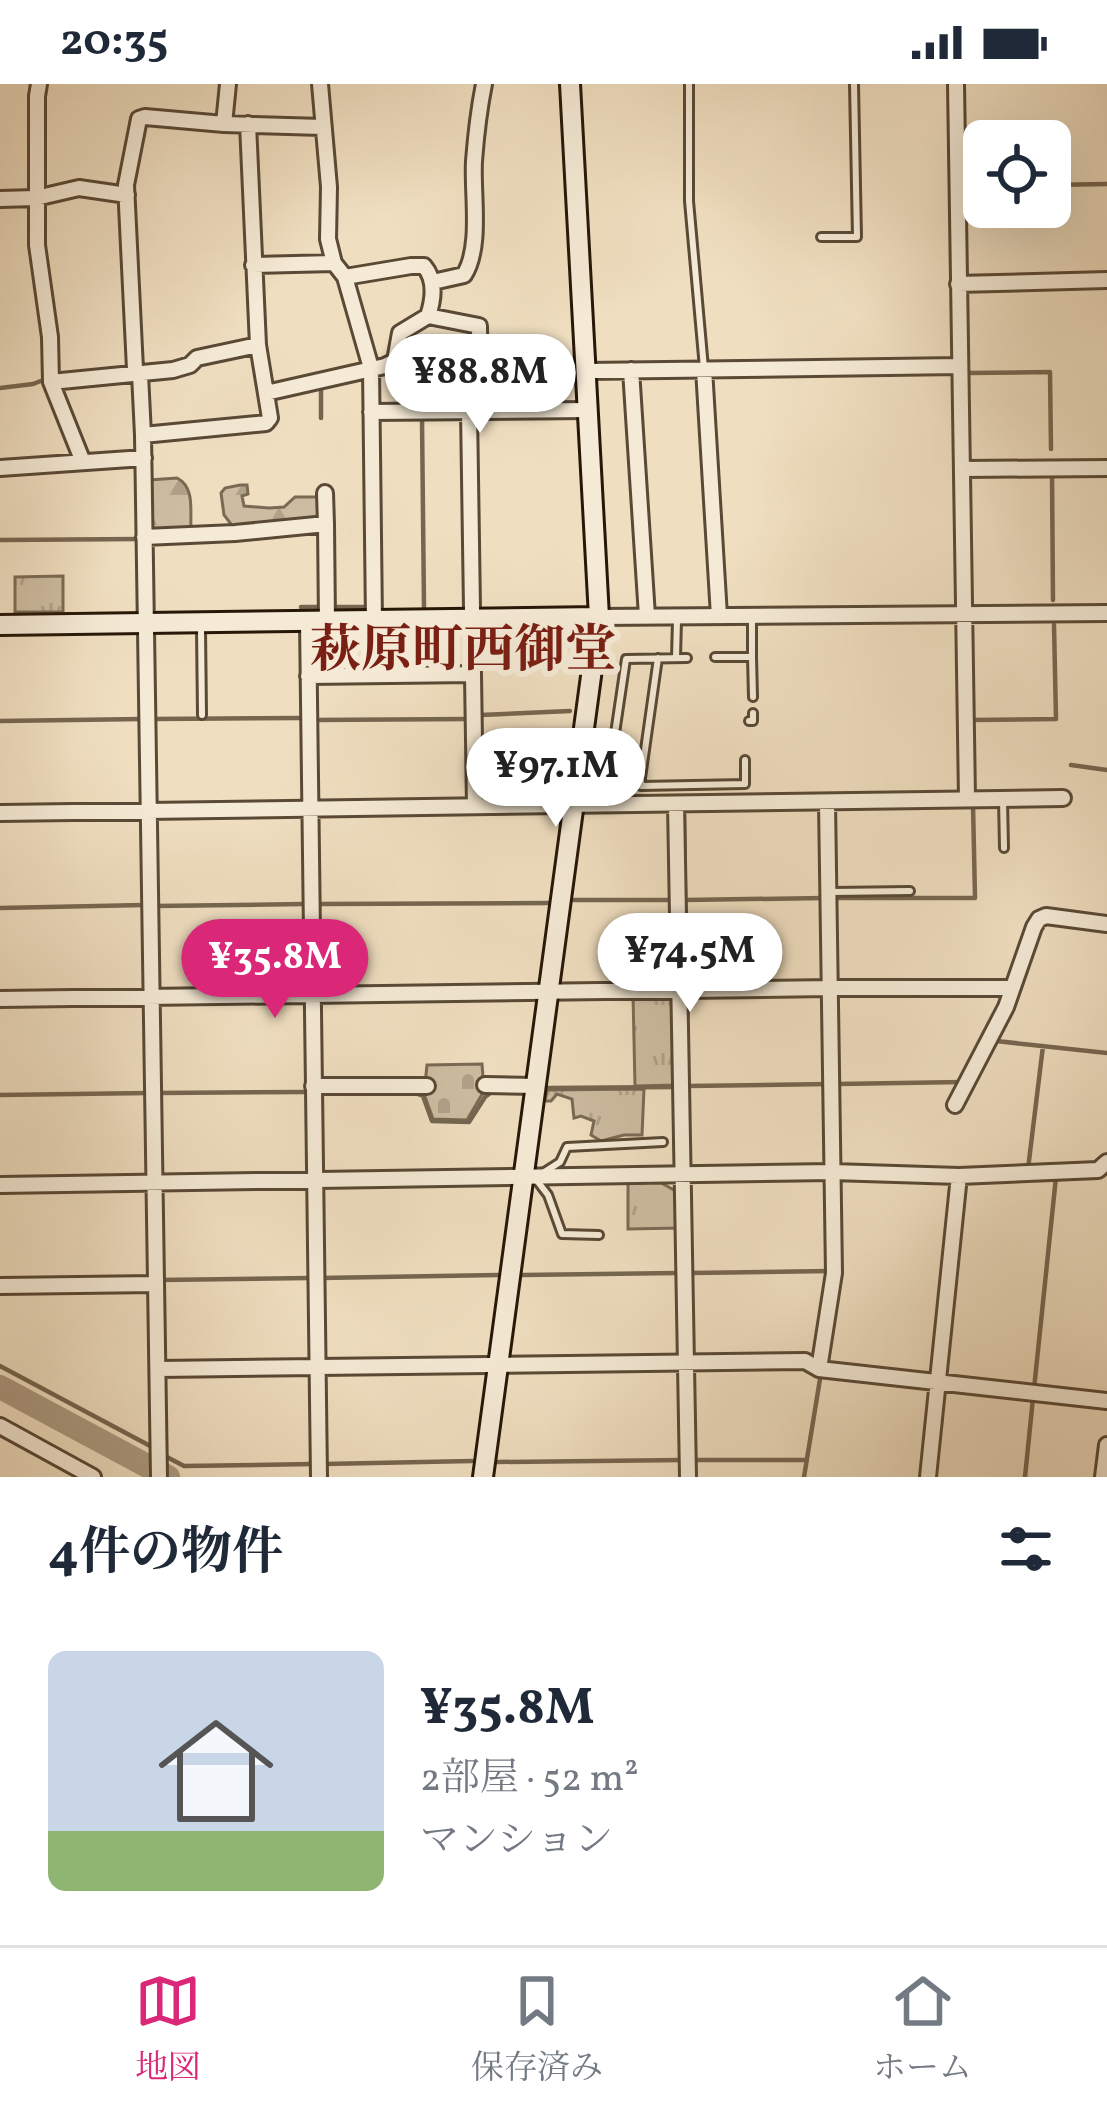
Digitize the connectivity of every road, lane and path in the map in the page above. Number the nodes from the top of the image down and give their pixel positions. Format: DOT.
graph roads {
  1 [pos="39,84"];
  2 [pos="228,84"];
  3 [pos="320,84"];
  4 [pos="484,84"];
  5 [pos="570,84"];
  6 [pos="689,84"];
  7 [pos="854,84"];
  8 [pos="956,84"];
  9 [pos="224,124"];
  10 [pos="248,124"];
  11 [pos="322,127"];
  12 [pos="127,195"];
  13 [pos="36,198"];
  14 [pos="0,199"];
  15 [pos="821,237"];
  16 [pos="334,263"];
  17 [pos="253,265"];
  18 [pos="345,277"];
  19 [pos="1107,280"];
  20 [pos="433,282"];
  21 [pos="958,284"];
  22 [pos="428,316"];
  23 [pos="258,345"];
  24 [pos="960,366"];
  25 [pos="371,368"];
  26 [pos="704,369"];
  27 [pos="587,370"];
  28 [pos="631,370"];
  29 [pos="140,374"];
  30 [pos="51,382"];
  31 [pos="266,393"];
  32 [pos="589,410"];
  33 [pos="475,411"];
  34 [pos="371,412"];
  35 [pos="143,435"];
  36 [pos="144,458"];
  37 [pos="82,462"];
  38 [pos="0,468"];
  39 [pos="1107,468"];
  40 [pos="962,469"];
  41 [pos="325,493"];
  42 [pos="326,524"];
  43 [pos="144,537"];
  44 [pos="1107,613"];
  45 [pos="964,614"];
  46 [pos="647,616"];
  47 [pos="677,616"];
  48 [pos="719,616"];
  49 [pos="752,616"];
  50 [pos="599,617"];
  51 [pos="472,620"];
  52 [pos="374,621"];
  53 [pos="317,622"];
  54 [pos="200,623"];
  55 [pos="146,624"];
  56 [pos="0,626"];
  57 [pos="715,657"];
  58 [pos="752,657"];
  59 [pos="658,658"];
  60 [pos="676,658"];
  61 [pos="687,658"];
  62 [pos="473,674"];
  63 [pos="308,676"];
  64 [pos="753,697"];
  65 [pos="202,715"];
  66 [pos="581,745"];
  67 [pos="535,757"];
  68 [pos="745,760"];
  69 [pos="578,769"];
  70 [pos="609,774"];
  71 [pos="641,778"];
  72 [pos="1063,798"];
  73 [pos="967,799"];
  74 [pos="1003,799"];
  75 [pos="827,802"];
  76 [pos="676,804"];
  77 [pos="475,806"];
  78 [pos="573,806"];
  79 [pos="148,810"];
  80 [pos="309,810"];
  81 [pos="0,813"];
  82 [pos="1004,848"];
  83 [pos="910,891"];
  84 [pos="828,892"];
  85 [pos="1107,924"];
  86 [pos="830,988"];
  87 [pos="1012,988"];
  88 [pos="680,991"];
  89 [pos="549,992"];
  90 [pos="311,996"];
  91 [pos="151,997"];
  92 [pos="0,999"];
  93 [pos="485,1085"];
  94 [pos="427,1086"];
  95 [pos="536,1086"];
  96 [pos="313,1087"];
  97 [pos="955,1105"];
  98 [pos="663,1142"];
  99 [pos="1107,1162"];
  100 [pos="832,1172"];
  101 [pos="682,1176"];
  102 [pos="959,1176"];
  103 [pos="530,1178"];
  104 [pos="314,1181"];
  105 [pos="154,1184"];
  106 [pos="0,1185"];
  107 [pos="599,1234"];
  108 [pos="156,1284"];
  109 [pos="0,1286"];
  110 [pos="687,1361"];
  111 [pos="498,1364"];
  112 [pos="317,1367"];
  113 [pos="819,1369"];
  114 [pos="158,1370"];
  115 [pos="938,1382"];
  116 [pos="1107,1402"];
  117 [pos="0,1426"];
  118 [pos="1107,1445"];
  119 [pos="93,1477"];
  120 [pos="159,1477"];
  121 [pos="319,1477"];
  122 [pos="483,1477"];
  123 [pos="688,1477"];
  124 [pos="928,1477"];
  125 [pos="1103,1477"];
  1 -- 13 [label="street"];
  2 -- 9 [label="street"];
  3 -- 11 [label="street"];
  4 -- 20 [label="street"];
  5 -- 27 [label="street"];
  6 -- 26 [label="lane"];
  7 -- 15 [label="lane"];
  8 -- 21 [label="street"];
  9 -- 10 [label="street"];
  9 -- 12 [label="street"];
  10 -- 11 [label="street"];
  10 -- 17 [label="street"];
  11 -- 16 [label="street"];
  12 -- 13 [label="street"];
  12 -- 29 [label="street"];
  13 -- 14 [label="street"];
  13 -- 30 [label="street"];
  16 -- 17 [label="street"];
  16 -- 18 [label="street"];
  17 -- 23 [label="street"];
  18 -- 20 [label="street"];
  18 -- 25 [label="street"];
  19 -- 21 [label="street"];
  20 -- 22 [label="street"];
  21 -- 24 [label="street"];
  22 -- 25 [label="street"];
  22 -- 33 [label="street"];
  23 -- 29 [label="street"];
  23 -- 31 [label="street"];
  24 -- 26 [label="street"];
  24 -- 40 [label="street"];
  25 -- 31 [label="street"];
  25 -- 34 [label="street"];
  26 -- 28 [label="street"];
  26 -- 48 [label="street"];
  27 -- 28 [label="street"];
  27 -- 32 [label="street"];
  28 -- 46 [label="street"];
  29 -- 30 [label="street"];
  29 -- 35 [label="street"];
  30 -- 37 [label="street"];
  31 -- 35 [label="street"];
  32 -- 33 [label="street"];
  32 -- 50 [label="street"];
  33 -- 34 [label="street"];
  33 -- 51 [label="street"];
  34 -- 52 [label="street"];
  35 -- 36 [label="street"];
  36 -- 37 [label="street"];
  36 -- 43 [label="street"];
  37 -- 38 [label="street"];
  39 -- 40 [label="street"];
  40 -- 45 [label="street"];
  41 -- 42 [label="street"];
  42 -- 43 [label="street"];
  42 -- 53 [label="street"];
  43 -- 55 [label="street"];
  44 -- 45 [label="street"];
  45 -- 49 [label="street"];
  45 -- 73 [label="street"];
  46 -- 47 [label="street"];
  46 -- 50 [label="street"];
  47 -- 48 [label="street"];
  47 -- 60 [label="lane"];
  48 -- 49 [label="street"];
  49 -- 58 [label="lane"];
  50 -- 51 [label="street"];
  50 -- 66 [label="street"];
  51 -- 52 [label="street"];
  51 -- 62 [label="street"];
  52 -- 53 [label="street"];
  53 -- 54 [label="street"];
  53 -- 63 [label="street"];
  54 -- 55 [label="street"];
  54 -- 65 [label="lane"];
  55 -- 56 [label="street"];
  55 -- 79 [label="street"];
  57 -- 58 [label="lane"];
  58 -- 64 [label="lane"];
  59 -- 60 [label="lane"];
  59 -- 70 [label="lane"];
  59 -- 71 [label="lane"];
  60 -- 61 [label="lane"];
  62 -- 63 [label="street"];
  62 -- 77 [label="street"];
  63 -- 80 [label="street"];
  66 -- 67 [label="lane"];
  66 -- 69 [label="street"];
  68 -- 71 [label="lane"];
  69 -- 70 [label="lane"];
  69 -- 78 [label="street"];
  70 -- 71 [label="lane"];
  72 -- 74 [label="street"];
  73 -- 74 [label="street"];
  73 -- 75 [label="street"];
  74 -- 82 [label="lane"];
  75 -- 76 [label="street"];
  75 -- 84 [label="street"];
  76 -- 78 [label="street"];
  76 -- 88 [label="street"];
  77 -- 78 [label="street"];
  77 -- 80 [label="street"];
  78 -- 89 [label="street"];
  79 -- 80 [label="street"];
  79 -- 81 [label="street"];
  79 -- 91 [label="street"];
  80 -- 90 [label="street"];
  83 -- 84 [label="lane"];
  84 -- 86 [label="street"];
  85 -- 87 [label="street"];
  86 -- 87 [label="street"];
  86 -- 88 [label="street"];
  86 -- 100 [label="street"];
  87 -- 97 [label="street"];
  88 -- 89 [label="street"];
  88 -- 101 [label="street"];
  89 -- 90 [label="street"];
  89 -- 95 [label="street"];
  90 -- 91 [label="street"];
  90 -- 96 [label="street"];
  91 -- 92 [label="street"];
  91 -- 105 [label="street"];
  93 -- 95 [label="street"];
  94 -- 96 [label="street"];
  95 -- 103 [label="street"];
  96 -- 104 [label="street"];
  98 -- 103 [label="lane"];
  99 -- 102 [label="street"];
  100 -- 101 [label="street"];
  100 -- 102 [label="street"];
  100 -- 113 [label="street"];
  101 -- 103 [label="street"];
  101 -- 110 [label="street"];
  102 -- 115 [label="street"];
  103 -- 104 [label="street"];
  103 -- 107 [label="lane"];
  103 -- 111 [label="street"];
  104 -- 105 [label="street"];
  104 -- 112 [label="street"];
  105 -- 106 [label="street"];
  105 -- 108 [label="street"];
  108 -- 109 [label="street"];
  108 -- 114 [label="street"];
  110 -- 111 [label="street"];
  110 -- 113 [label="street"];
  110 -- 123 [label="street"];
  111 -- 112 [label="street"];
  111 -- 122 [label="street"];
  112 -- 114 [label="street"];
  112 -- 121 [label="street"];
  113 -- 115 [label="street"];
  114 -- 120 [label="street"];
  115 -- 116 [label="street"];
  115 -- 124 [label="street"];
  117 -- 119 [label="street"];
  118 -- 125 [label="street"];
}
